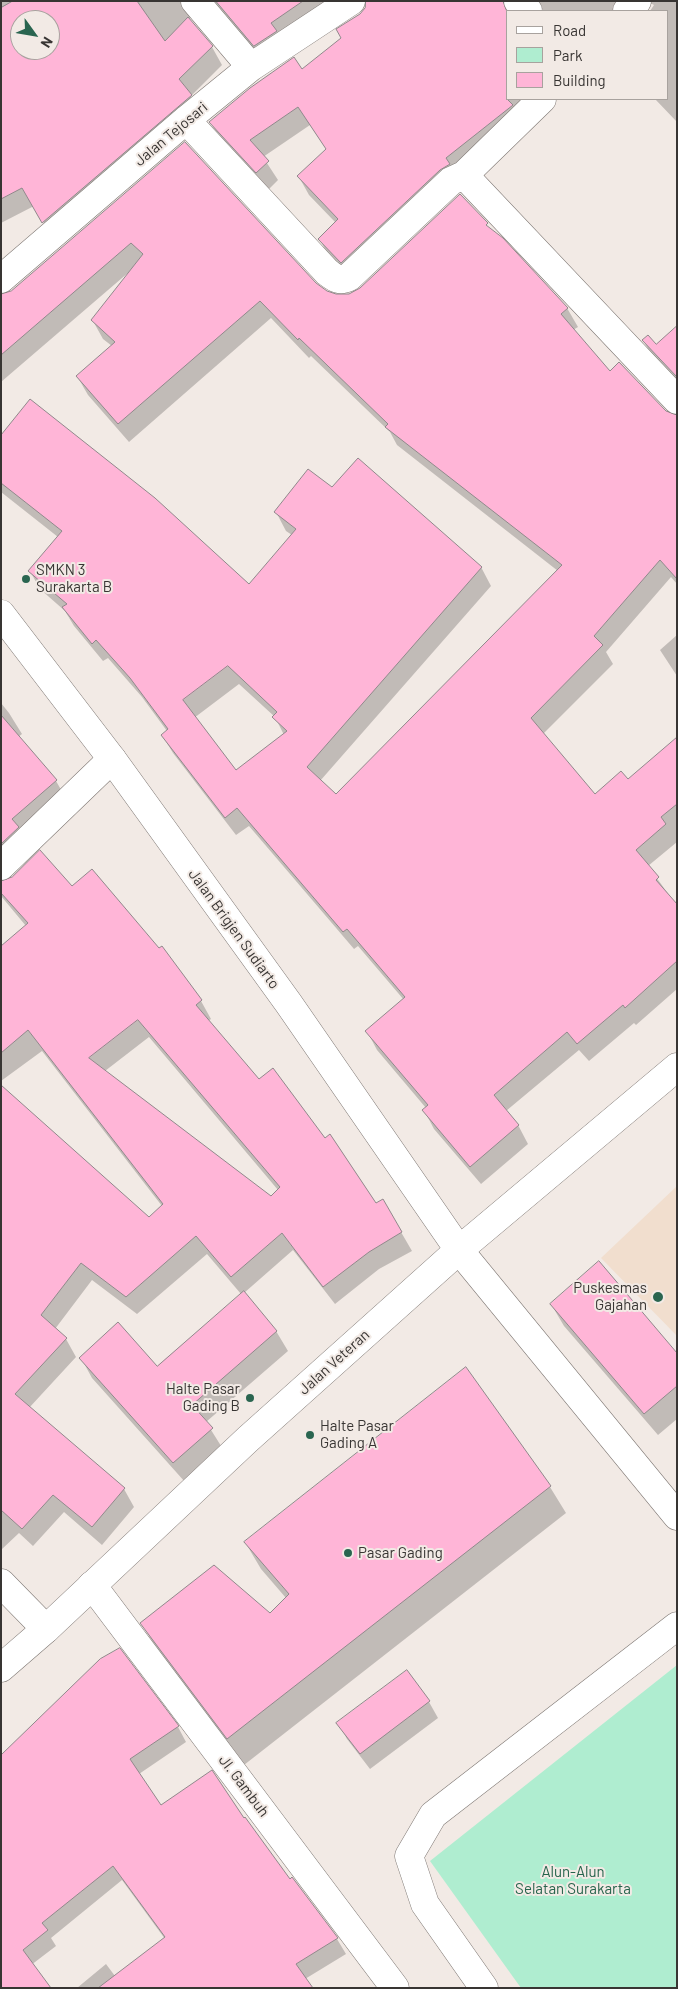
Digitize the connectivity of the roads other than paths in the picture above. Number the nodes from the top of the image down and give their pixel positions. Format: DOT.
graph roads {
  1 [pos="195,1"];
  2 [pos="351,1"];
  3 [pos="518,1"];
  4 [pos="637,1"];
  5 [pos="527,10"];
  6 [pos="627,10"];
  7 [pos="251,67"];
  8 [pos="541,100"];
  9 [pos="186,120"];
  10 [pos="464,175"];
  11 [pos="1,279"];
  12 [pos="677,400"];
  13 [pos="1,614"];
  14 [pos="112,759"];
  15 [pos="1,866"];
  16 [pos="677,1067"];
  17 [pos="459,1250"];
  18 [pos="677,1516"];
  19 [pos="1,1583"];
  20 [pos="92,1585"];
  21 [pos="677,1626"];
  22 [pos="46,1629"];
  23 [pos="1,1668"];
  24 [pos="395,1988"];
  25 [pos="484,1988"];
  1 -- 7 [label="street"];
  2 -- 7 [label="street, Jalan Tejosari"];
  3 -- 5 [label="street"];
  4 -- 6 [label="street"];
  7 -- 9 [label="street, Jalan Tejosari"];
  8 -- 10 [label="street"];
  9 -- 10 [label="street"];
  9 -- 11 [label="street, Jalan Tejosari"];
  10 -- 12 [label="street"];
  13 -- 14 [label="street, Jalan Brigjen Sudiarto"];
  14 -- 15 [label="street"];
  14 -- 17 [label="street, Jalan Brigjen Sudiarto"];
  16 -- 17 [label="street, Jalan Veteran"];
  17 -- 18 [label="street, Jalan Brigjen Sudiarto"];
  17 -- 20 [label="street, Jalan Veteran"];
  19 -- 22 [label="street"];
  20 -- 22 [label="street, Jalan Veteran"];
  20 -- 24 [label="street, Jl. Gambuh"];
  21 -- 25 [label="street"];
  22 -- 23 [label="street, Jalan Veteran"];
}
